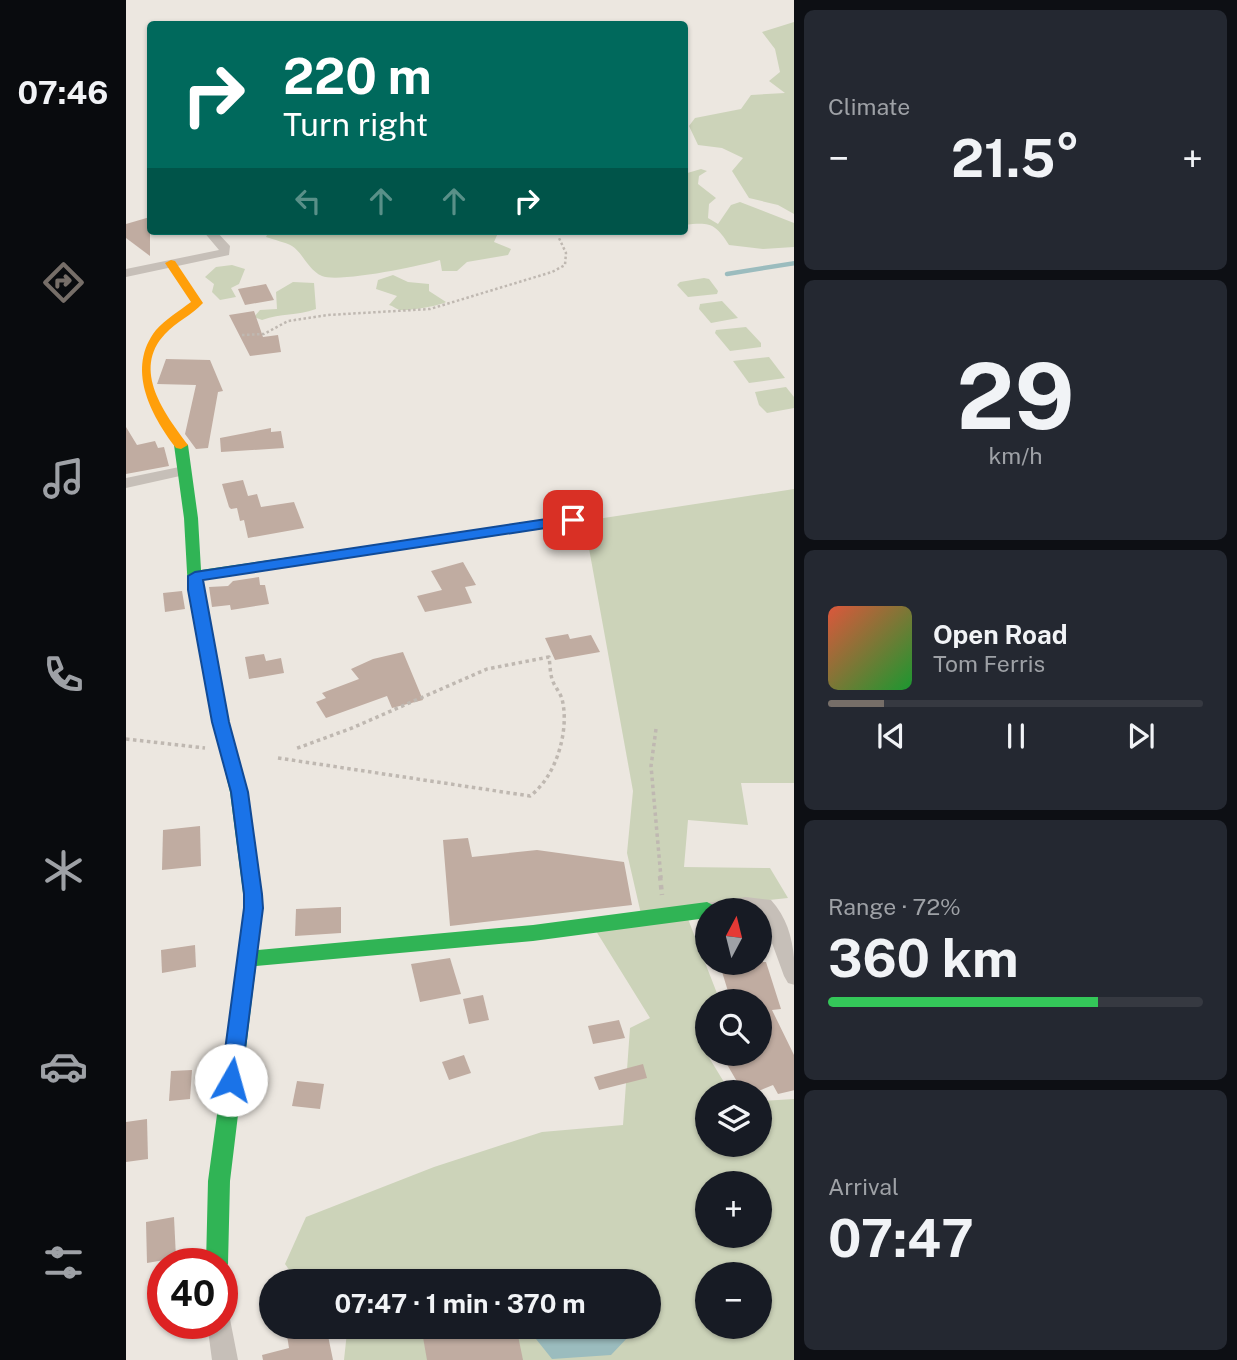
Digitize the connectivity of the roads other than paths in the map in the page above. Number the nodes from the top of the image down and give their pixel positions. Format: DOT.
graph roads {
  1 [pos="213,235"];
  2 [pos="171,263"];
  3 [pos="126,273"];
  4 [pos="184,471"];
  5 [pos="126,483"];
  6 [pos="573,520"];
  7 [pos="195,576"];
  8 [pos="695,912"];
  9 [pos="772,915"];
  10 [pos="247,959"];
  11 [pos="794,976"];
  12 [pos="217,1248"];
  13 [pos="222,1339"];
  14 [pos="225,1360"];
  1 -- 2 [label="street"];
  2 -- 3 [label="street"];
  2 -- 4 [label="street"];
  4 -- 5 [label="street"];
  4 -- 7 [label="street"];
  6 -- 7 [label="street"];
  7 -- 10 [label="street"];
  8 -- 10 [label="street"];
  9 -- 11 [label="street"];
  10 -- 12 [label="street"];
  13 -- 14 [label="street"];
}
